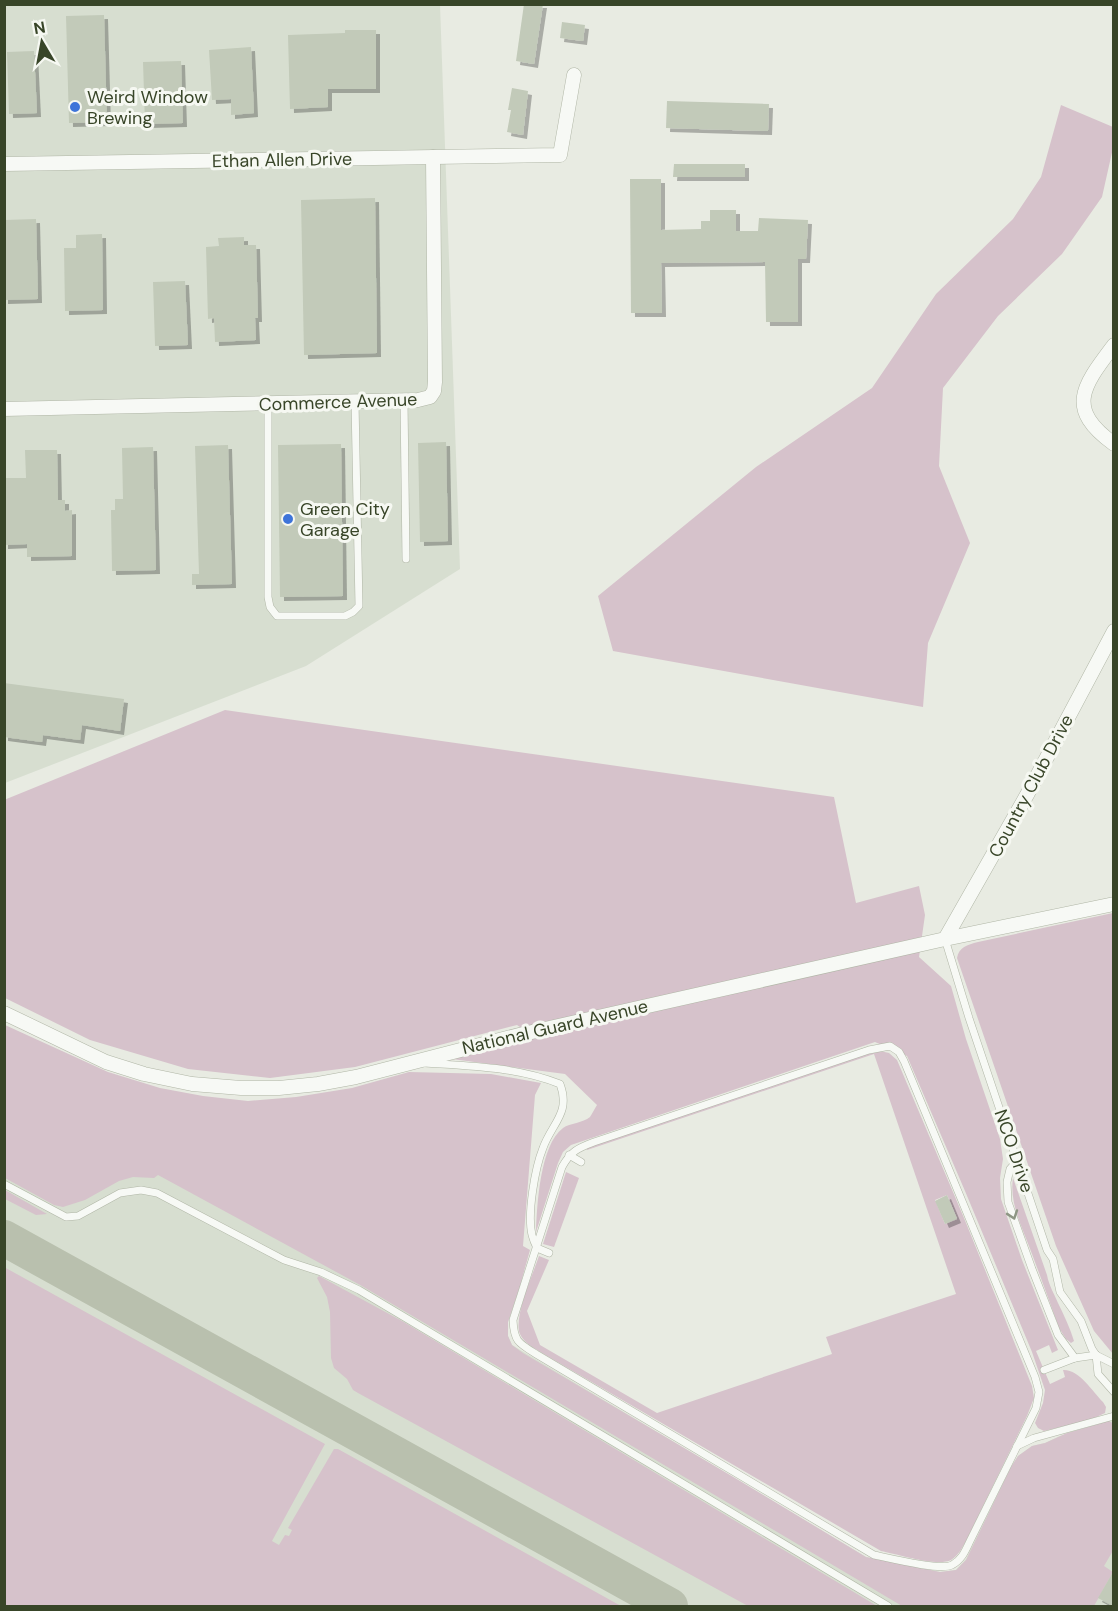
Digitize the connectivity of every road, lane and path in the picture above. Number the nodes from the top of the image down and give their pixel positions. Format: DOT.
graph roads {
  1 [pos="574,75"];
  2 [pos="433,157"];
  3 [pos="4,164"];
  4 [pos="1113,345"];
  5 [pos="404,401"];
  6 [pos="355,402"];
  7 [pos="268,404"];
  8 [pos="4,409"];
  9 [pos="1113,444"];
  10 [pos="406,559"];
  11 [pos="1113,631"];
  12 [pos="1113,904"];
  13 [pos="945,939"];
  14 [pos="4,1013"];
  15 [pos="407,1062"];
  16 [pos="569,1155"];
  17 [pos="1017,1161"];
  18 [pos="581,1162"];
  19 [pos="4,1184"];
  20 [pos="537,1248"];
  21 [pos="549,1253"];
  22 [pos="1096,1355"];
  23 [pos="1075,1358"];
  24 [pos="1113,1364"];
  25 [pos="1044,1370"];
  26 [pos="1113,1392"];
  27 [pos="1113,1416"];
  28 [pos="1017,1446"];
  29 [pos="888,1606"];
  1 -- 2 [label="street, Ethan Allen Drive"];
  2 -- 3 [label="street, Ethan Allen Drive"];
  2 -- 5 [label="street, Commerce Avenue"];
  4 -- 9 [label="street"];
  5 -- 6 [label="street, Commerce Avenue"];
  5 -- 10 [label="lane"];
  6 -- 7 [label="street, Commerce Avenue"];
  6 -- 7 [label="lane"];
  7 -- 8 [label="street, Commerce Avenue"];
  11 -- 13 [label="street, Country Club Drive"];
  12 -- 13 [label="street, National Guard Avenue"];
  13 -- 15 [label="street, National Guard Avenue"];
  13 -- 17 [label="lane, NCO Drive"];
  14 -- 15 [label="street, National Guard Avenue"];
  15 -- 20 [label="lane"];
  16 -- 18 [label="lane"];
  16 -- 20 [label="lane"];
  16 -- 28 [label="lane"];
  17 -- 22 [label="lane, NCO Drive"];
  17 -- 23 [label="lane, one-way"];
  19 -- 29 [label="lane"];
  20 -- 21 [label="lane"];
  20 -- 28 [label="lane"];
  22 -- 23 [label="lane"];
  22 -- 24 [label="lane"];
  22 -- 26 [label="lane, NCO Drive"];
  23 -- 25 [label="lane"];
  27 -- 28 [label="lane"];
}
